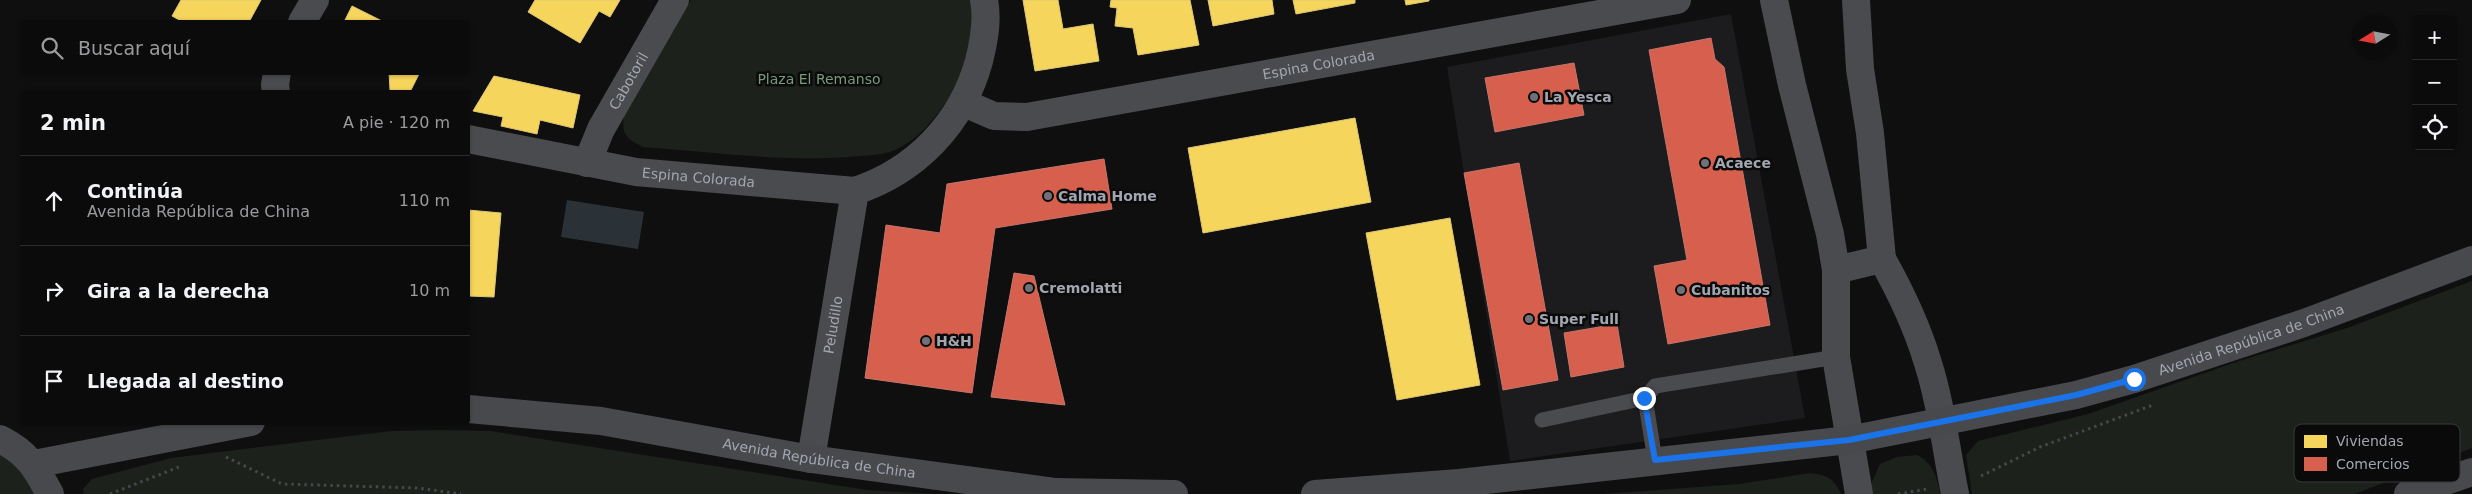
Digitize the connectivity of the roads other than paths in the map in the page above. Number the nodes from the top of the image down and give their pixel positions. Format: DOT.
graph roads {
  1 [pos="315,0"];
  2 [pos="675,0"];
  3 [pos="984,0"];
  4 [pos="1677,0"];
  5 [pos="1774,0"];
  6 [pos="1856,0"];
  7 [pos="303,20"];
  8 [pos="277,75"];
  9 [pos="276,90"];
  10 [pos="964,103"];
  11 [pos="470,139"];
  12 [pos="587,163"];
  13 [pos="855,191"];
  14 [pos="1882,259"];
  15 [pos="2472,260"];
  16 [pos="1836,270"];
  17 [pos="1836,358"];
  18 [pos="1644,398"];
  19 [pos="470,410"];
  20 [pos="1542,420"];
  21 [pos="1941,420"];
  22 [pos="236,425"];
  23 [pos="0,439"];
  24 [pos="1849,440"];
  25 [pos="811,459"];
  26 [pos="1655,460"];
  27 [pos="34,464"];
  28 [pos="2472,472"];
  29 [pos="2460,476"];
  30 [pos="2443,482"];
  31 [pos="50,494"];
  32 [pos="1174,494"];
  33 [pos="1314,494"];
  34 [pos="1859,494"];
  35 [pos="1954,494"];
  36 [pos="2408,494"];
  1 -- 7 [label="street"];
  2 -- 12 [label="street, Cabotoril"];
  3 -- 10 [label="street"];
  4 -- 10 [label="street, Espina Colorada"];
  5 -- 16 [label="street"];
  6 -- 14 [label="street"];
  8 -- 9 [label="street"];
  10 -- 13 [label="street, Espina Colorada"];
  11 -- 12 [label="street, Espina Colorada"];
  12 -- 13 [label="street, Espina Colorada"];
  13 -- 25 [label="street, Peludillo"];
  14 -- 16 [label="street"];
  14 -- 21 [label="street"];
  15 -- 21 [label="main road, Avenida República de China"];
  16 -- 17 [label="street"];
  17 -- 18 [label="lane"];
  17 -- 24 [label="street"];
  18 -- 20 [label="lane"];
  18 -- 26 [label="lane"];
  19 -- 25 [label="main road, Avenida República de China"];
  21 -- 24 [label="main road, Avenida República de China"];
  21 -- 35 [label="street"];
  22 -- 27 [label="main road"];
  23 -- 27 [label="main road"];
  24 -- 26 [label="main road, Avenida República de China"];
  24 -- 34 [label="street"];
  25 -- 32 [label="main road, Avenida República de China"];
  26 -- 33 [label="main road, Avenida República de China"];
  27 -- 31 [label="main road"];
  28 -- 29 [label="main road"];
  30 -- 36 [label="main road"];
}
